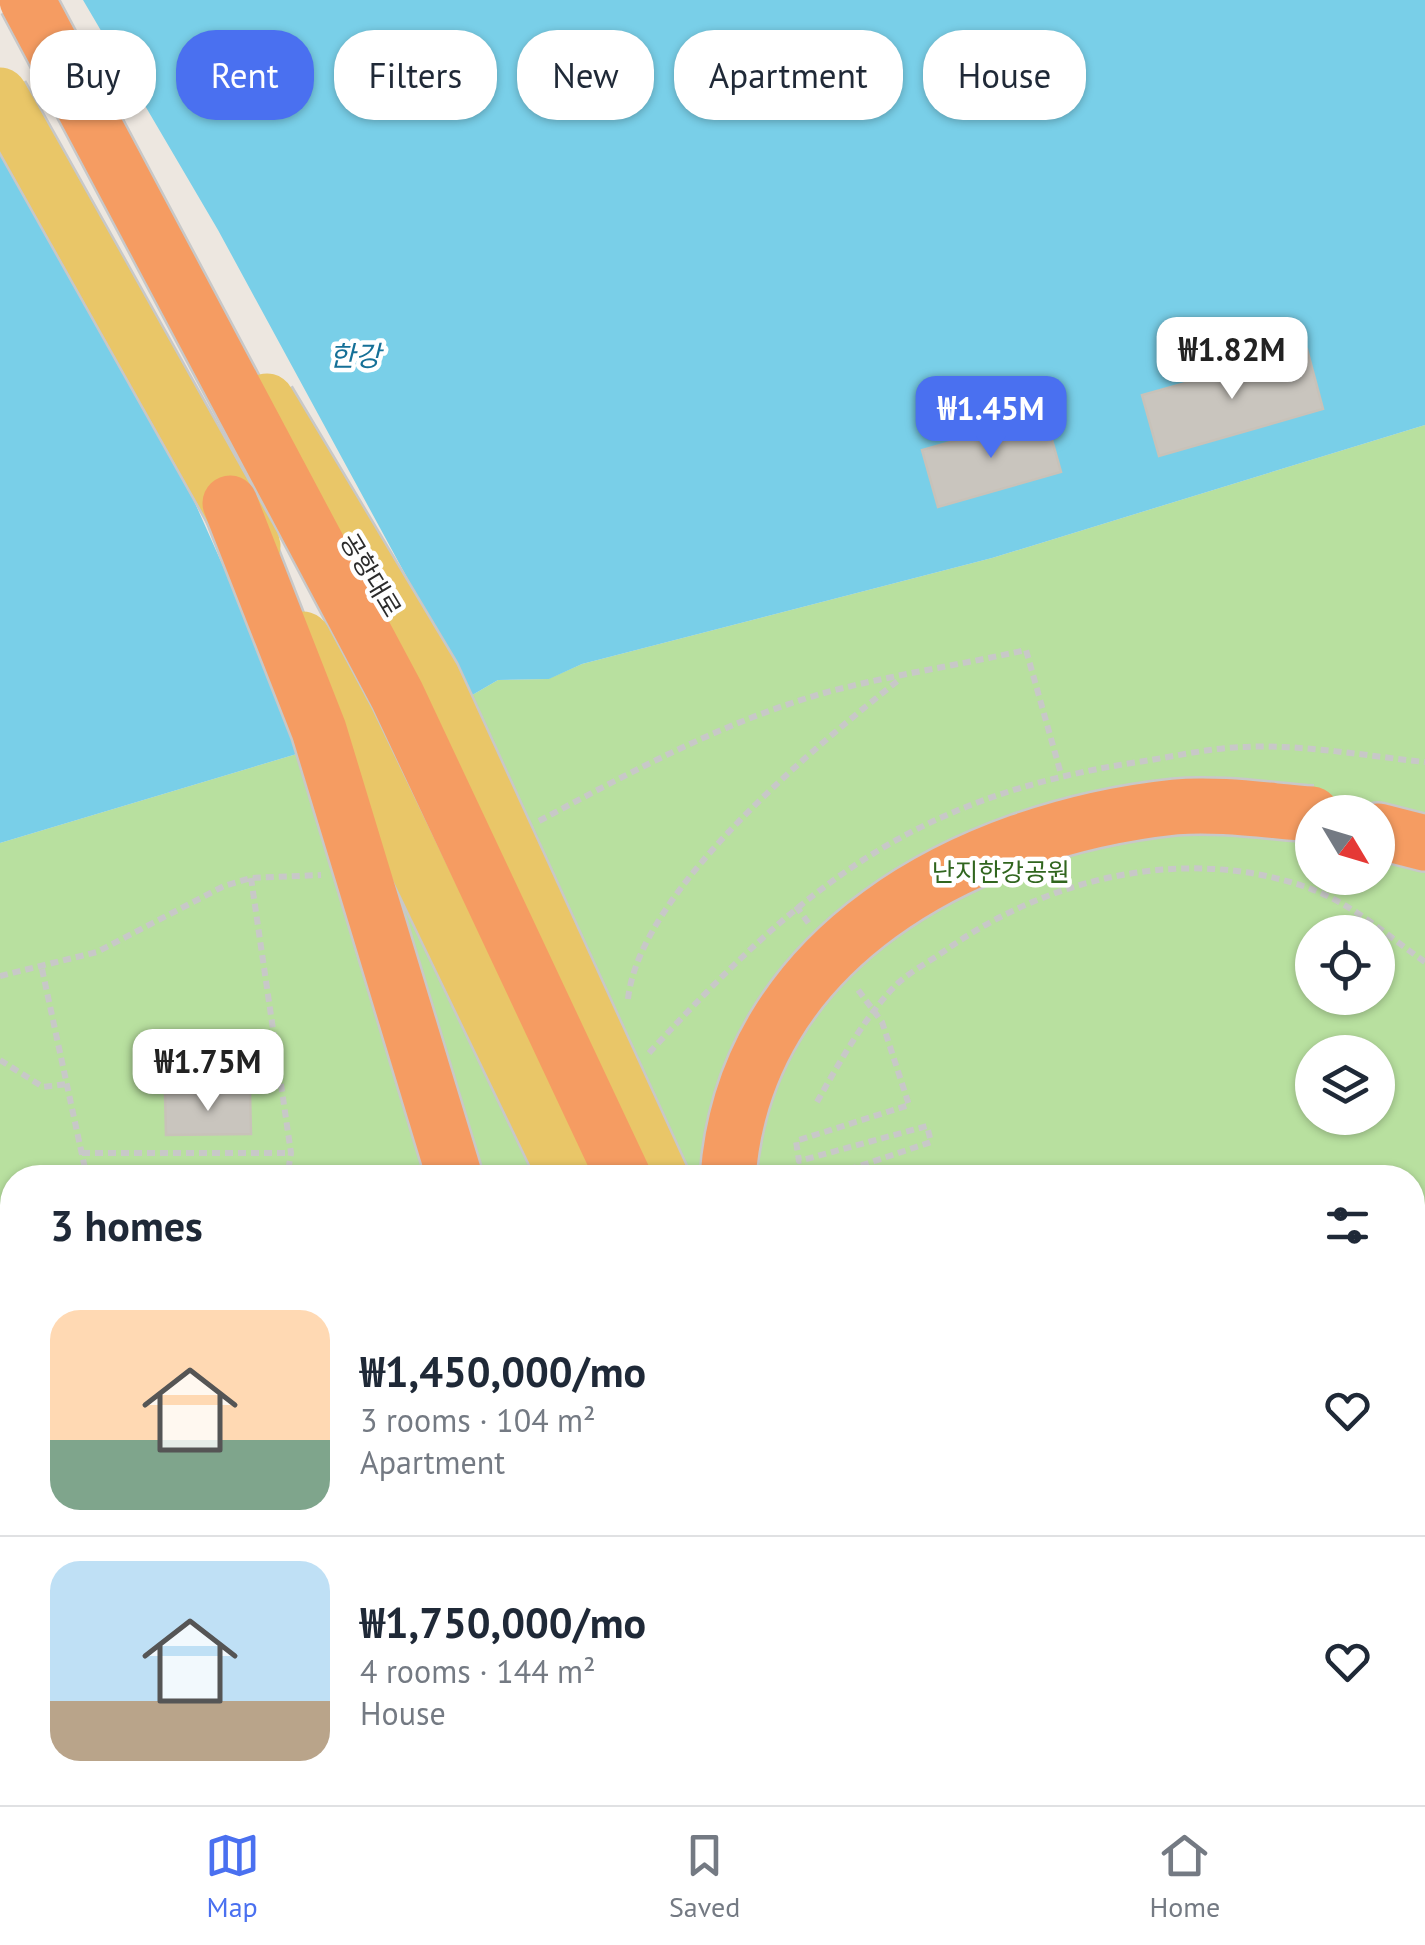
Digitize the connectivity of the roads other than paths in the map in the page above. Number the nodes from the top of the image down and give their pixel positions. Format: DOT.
graph roads {
  1 [pos="28,0"];
  2 [pos="0,95"];
  3 [pos="230,503"];
  4 [pos="1295,813"];
  5 [pos="1395,835"];
  6 [pos="1425,843"];
  7 [pos="451,1165"];
  8 [pos="561,1165"];
  9 [pos="618,1165"];
  10 [pos="656,1165"];
  11 [pos="729,1165"];
  1 -- 9 [label="highway, bridge"];
  1 -- 10 [label="main road, 공항대로, bridge"];
  2 -- 3 [label="main road, bridge"];
  3 -- 7 [label="highway, bridge"];
  3 -- 8 [label="main road, bridge"];
  4 -- 11 [label="highway, bridge"];
  5 -- 6 [label="highway"];
}
